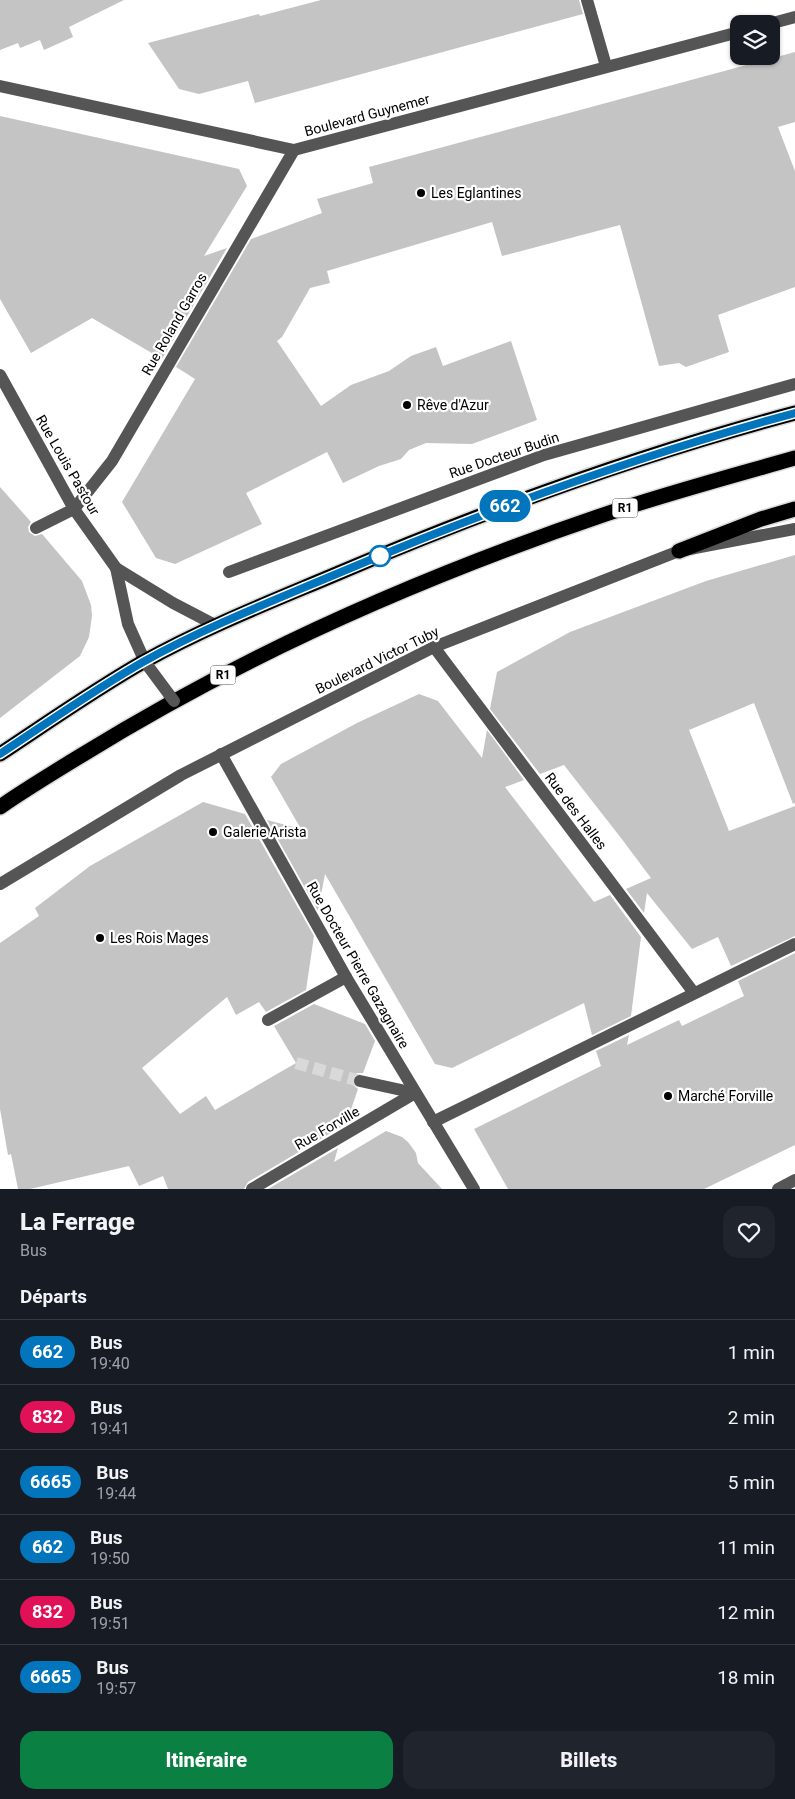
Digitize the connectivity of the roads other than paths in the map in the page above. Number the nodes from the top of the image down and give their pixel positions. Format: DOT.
graph roads {
  1 [pos="588,0"];
  2 [pos="795,17"];
  3 [pos="780,21"];
  4 [pos="730,34"];
  5 [pos="606,66"];
  6 [pos="0,86"];
  7 [pos="294,150"];
  8 [pos="0,375"];
  9 [pos="795,384"];
  10 [pos="795,413"];
  11 [pos="795,458"];
  12 [pos="74,509"];
  13 [pos="795,509"];
  14 [pos="36,528"];
  15 [pos="795,530"];
  16 [pos="679,551"];
  17 [pos="116,568"];
  18 [pos="229,572"];
  19 [pos="217,626"];
  20 [pos="434,647"];
  21 [pos="145,662"];
  22 [pos="174,701"];
  23 [pos="0,754"];
  24 [pos="221,754"];
  25 [pos="0,807"];
  26 [pos="0,884"];
  27 [pos="795,944"];
  28 [pos="346,977"];
  29 [pos="694,993"];
  30 [pos="268,1020"];
  31 [pos="360,1081"];
  32 [pos="415,1093"];
  33 [pos="433,1122"];
  34 [pos="795,1180"];
  35 [pos="468,1187"];
  36 [pos="252,1189"];
  37 [pos="778,1189"];
  1 -- 5 [label="street"];
  2 -- 3 [label="street"];
  4 -- 5 [label="street, Boulevard Guynemer"];
  5 -- 7 [label="street, Boulevard Guynemer"];
  6 -- 7 [label="street, Boulevard Guynemer"];
  7 -- 12 [label="street, Rue Roland Garros"];
  8 -- 12 [label="street, Rue Louis Pastour"];
  9 -- 18 [label="street, Rue Docteur Budin"];
  10 -- 19 [label="highway"];
  11 -- 22 [label="highway, R1"];
  12 -- 14 [label="street"];
  12 -- 17 [label="street, Rue Louis Pastour"];
  13 -- 16 [label="highway"];
  15 -- 16 [label="street, Boulevard Victor Tuby"];
  16 -- 20 [label="street, Boulevard Victor Tuby"];
  17 -- 19 [label="street, Rue Louis Pastour"];
  17 -- 21 [label="street, Rue Louis Pastour"];
  19 -- 21 [label="highway"];
  20 -- 24 [label="street, Boulevard Victor Tuby"];
  20 -- 29 [label="street, Rue des Halles"];
  21 -- 22 [label="street, Rue Louis Pastour, bridge"];
  21 -- 23 [label="highway"];
  22 -- 25 [label="highway, R1"];
  24 -- 26 [label="street, Boulevard Victor Tuby"];
  24 -- 28 [label="street, Rue Docteur Pierre Gazagnaire"];
  27 -- 29 [label="street"];
  28 -- 30 [label="street"];
  28 -- 32 [label="street, Rue Docteur Pierre Gazagnaire"];
  29 -- 33 [label="street"];
  31 -- 32 [label="street"];
  32 -- 33 [label="street, Rue Docteur Pierre Gazagnaire"];
  32 -- 36 [label="street, Rue Forville"];
  33 -- 35 [label="street, Rue Docteur Pierre Gazagnaire"];
  34 -- 37 [label="street"];
}
